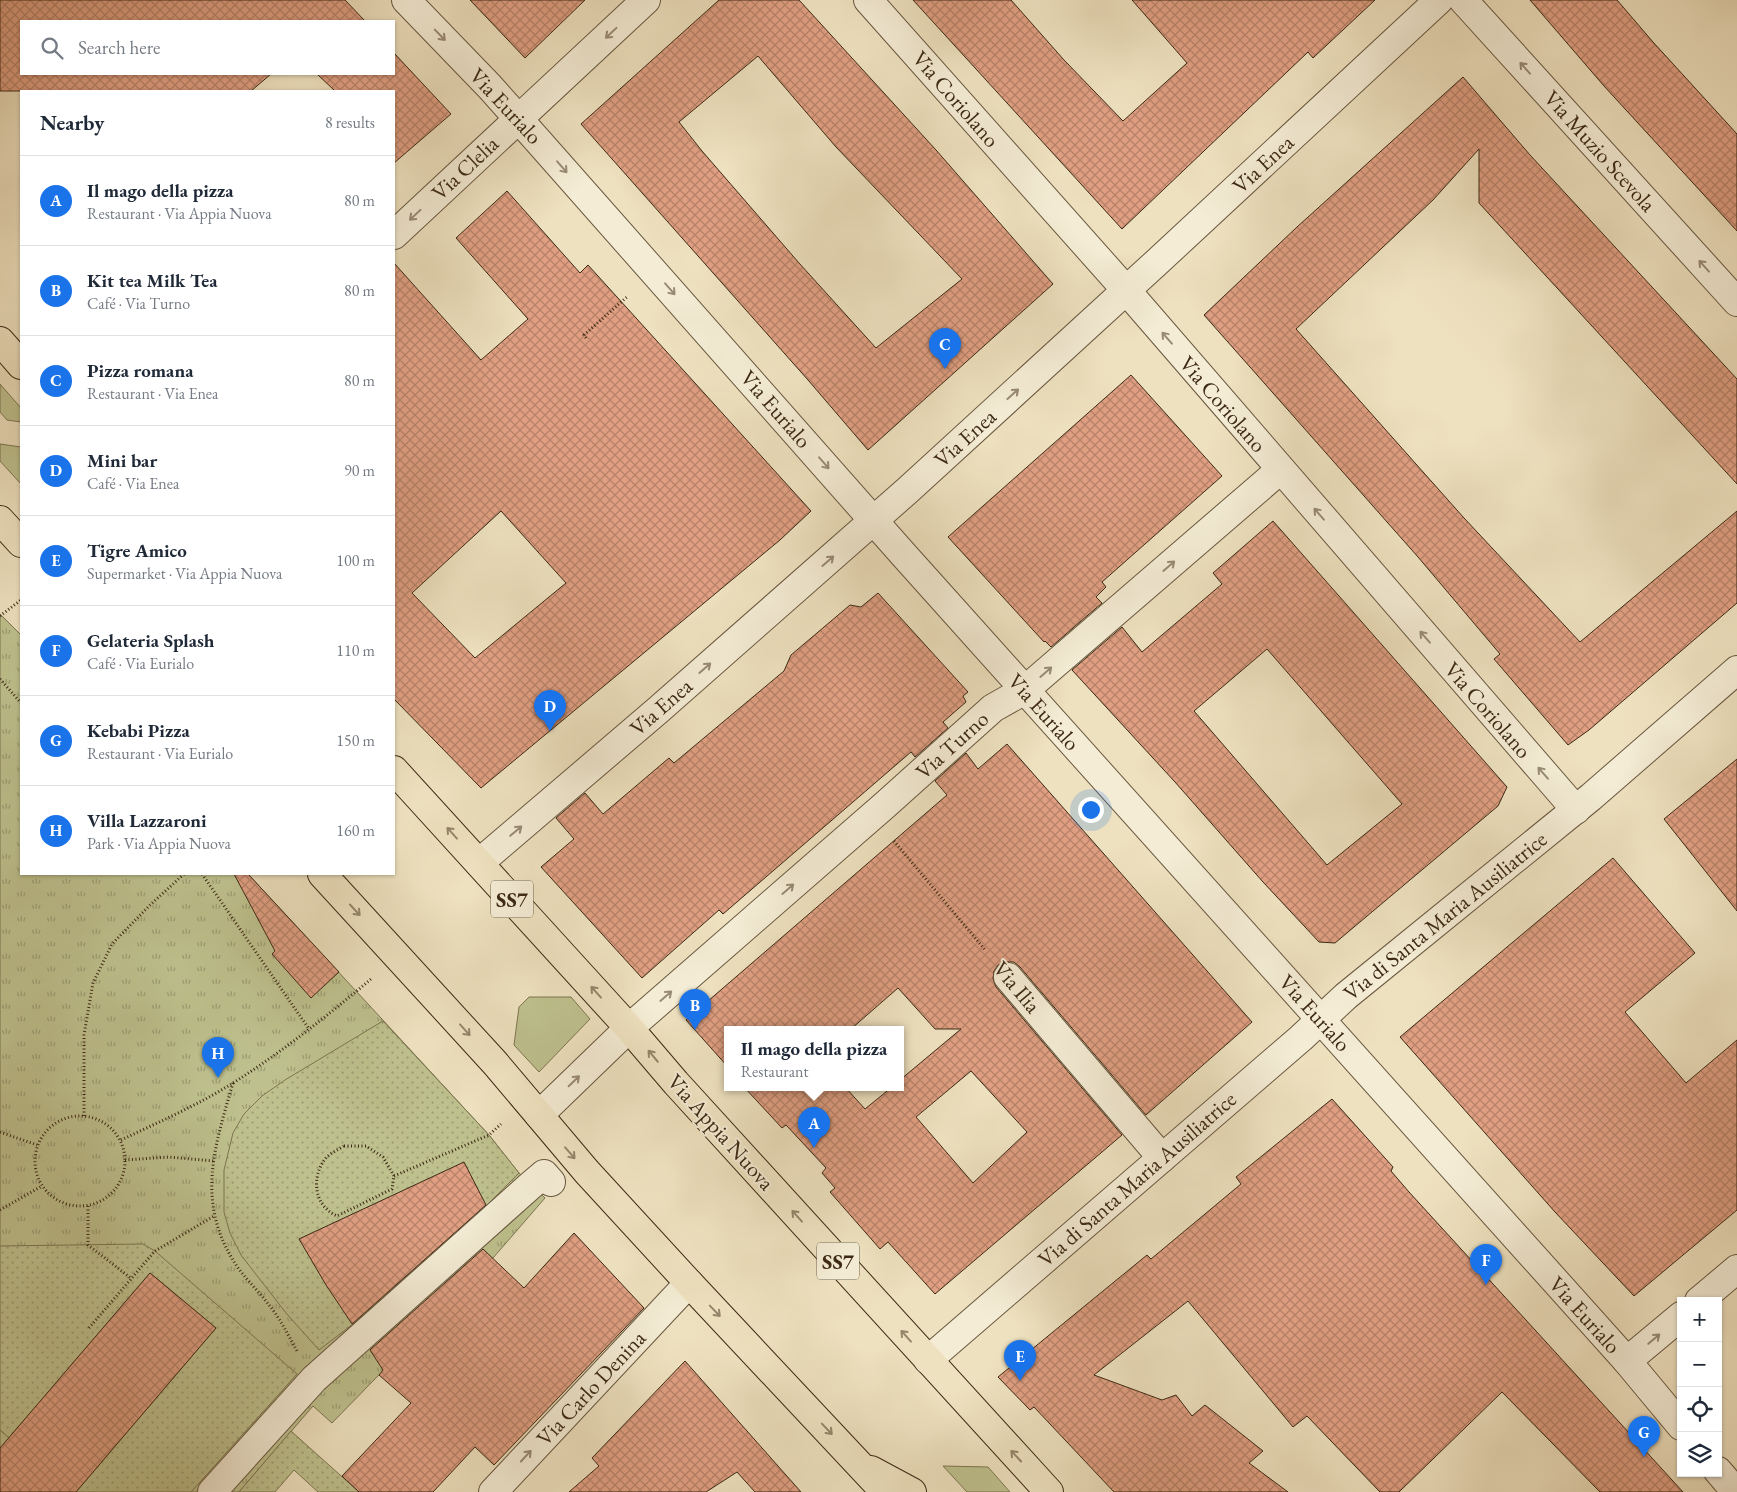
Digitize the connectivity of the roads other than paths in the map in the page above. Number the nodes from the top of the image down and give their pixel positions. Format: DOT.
graph roads {
  1 [pos="406,0"];
  2 [pos="646,0"];
  3 [pos="868,0"];
  4 [pos="1439,0"];
  5 [pos="1462,0"];
  6 [pos="518,119"];
  7 [pos="395,234"];
  8 [pos="1126,290"];
  9 [pos="1737,302"];
  10 [pos="0,341"];
  11 [pos="20,364"];
  12 [pos="1280,470"];
  13 [pos="0,520"];
  14 [pos="874,520"];
  15 [pos="20,542"];
  16 [pos="1737,670"];
  17 [pos="1025,690"];
  18 [pos="395,771"];
  19 [pos="1576,810"];
  20 [pos="479,864"];
  21 [pos="323,875"];
  22 [pos="1008,977"];
  23 [pos="1320,1019"];
  24 [pos="629,1028"];
  25 [pos="539,1115"];
  26 [pos="1162,1158"];
  27 [pos="551,1182"];
  28 [pos="1737,1269"];
  29 [pos="688,1283"];
  30 [pos="1704,1297"];
  31 [pos="1677,1319"];
  32 [pos="928,1360"];
  33 [pos="1627,1361"];
  34 [pos="1677,1421"];
  35 [pos="861,1464"];
  36 [pos="1722,1476"];
  37 [pos="212,1492"];
  38 [pos="493,1492"];
  39 [pos="886,1492"];
  40 [pos="912,1492"];
  41 [pos="1049,1492"];
  42 [pos="1736,1492"];
  1 -- 6 [label="street, Via Eurialo, one-way"];
  2 -- 6 [label="street, Via Clelia, one-way"];
  3 -- 8 [label="street, Via Coriolano"];
  4 -- 8 [label="street, Via Enea"];
  9 -- 5 [label="street, Via Muzio Scevola, one-way"];
  6 -- 7 [label="street, Via Clelia, one-way"];
  6 -- 14 [label="street, Via Eurialo, one-way"];
  12 -- 8 [label="street, Via Coriolano, one-way"];
  14 -- 8 [label="street, Via Enea, one-way"];
  10 -- 11 [label="main road"];
  17 -- 12 [label="street, Via Turno, one-way"];
  19 -- 12 [label="street, Via Coriolano, one-way"];
  13 -- 15 [label="main road"];
  14 -- 17 [label="street, Via Eurialo"];
  20 -- 14 [label="street, Via Enea, one-way"];
  16 -- 19 [label="street, Via di Santa Maria Ausiliatrice"];
  17 -- 23 [label="street, Via Eurialo"];
  24 -- 17 [label="street, Via Turno, one-way"];
  20 -- 18 [label="main road, Via Appia Nuova / SS7, one-way"];
  19 -- 23 [label="street, Via di Santa Maria Ausiliatrice"];
  24 -- 20 [label="main road, Via Appia Nuova / SS7, one-way"];
  21 -- 25 [label="main road, one-way"];
  22 -- 26 [label="street, Via Ilia"];
  23 -- 26 [label="street, Via di Santa Maria Ausiliatrice"];
  23 -- 33 [label="street, Via Eurialo"];
  25 -- 24 [label="street, Via Turno, one-way"];
  32 -- 24 [label="main road, Via Appia Nuova / SS7, one-way"];
  25 -- 29 [label="main road, one-way"];
  26 -- 32 [label="street, Via di Santa Maria Ausiliatrice"];
  27 -- 37 [label="street"];
  28 -- 30 [label="street"];
  29 -- 35 [label="main road, one-way"];
  38 -- 29 [label="street, Via Carlo Denina, one-way"];
  33 -- 31 [label="street, one-way"];
  41 -- 32 [label="main road, Via Appia Nuova / SS7, one-way"];
  33 -- 34 [label="street, Via Eurialo"];
  35 -- 39 [label="main road"];
  35 -- 40 [label="main road"];
  36 -- 42 [label="street"];
}
